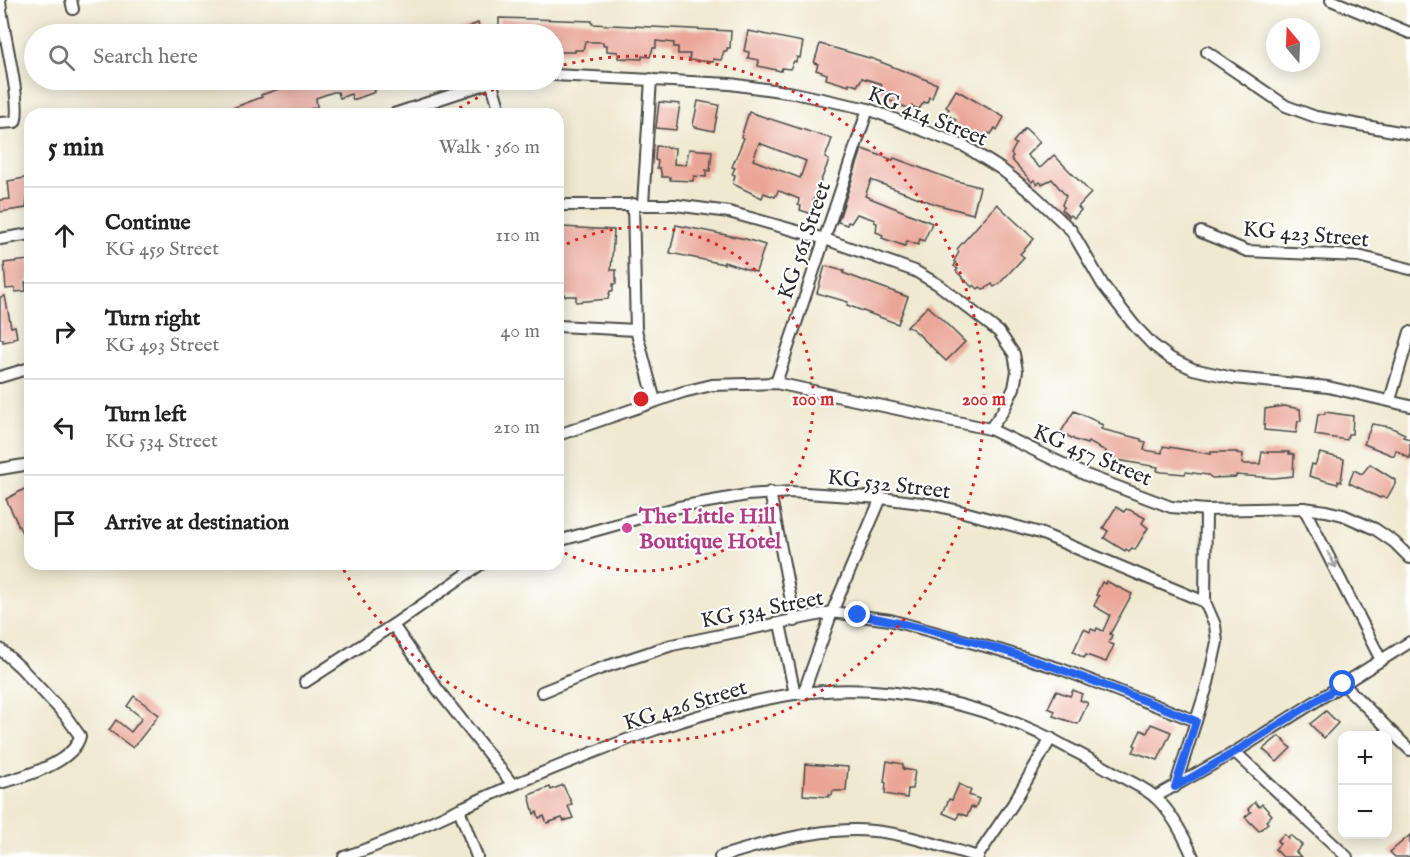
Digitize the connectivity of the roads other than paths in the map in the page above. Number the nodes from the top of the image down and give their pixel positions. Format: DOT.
graph roads {
  1 [pos="0,0"];
  2 [pos="1331,0"];
  3 [pos="1410,33"];
  4 [pos="1207,52"];
  5 [pos="564,75"];
  6 [pos="651,79"];
  7 [pos="465,90"];
  8 [pos="496,90"];
  9 [pos="412,108"];
  10 [pos="500,108"];
  11 [pos="868,109"];
  12 [pos="0,123"];
  13 [pos="1410,134"];
  14 [pos="638,204"];
  15 [pos="564,205"];
  16 [pos="1201,232"];
  17 [pos="24,235"];
  18 [pos="0,239"];
  19 [pos="825,239"];
  20 [pos="1410,269"];
  21 [pos="564,326"];
  22 [pos="636,330"];
  23 [pos="1410,332"];
  24 [pos="24,370"];
  25 [pos="0,377"];
  26 [pos="776,383"];
  27 [pos="1390,400"];
  28 [pos="655,401"];
  29 [pos="1410,406"];
  30 [pos="990,429"];
  31 [pos="564,433"];
  32 [pos="24,465"];
  33 [pos="0,469"];
  34 [pos="770,492"];
  35 [pos="881,498"];
  36 [pos="1305,508"];
  37 [pos="1206,510"];
  38 [pos="564,539"];
  39 [pos="1410,558"];
  40 [pos="472,570"];
  41 [pos="1205,602"];
  42 [pos="832,612"];
  43 [pos="795,621"];
  44 [pos="780,624"];
  45 [pos="393,625"];
  46 [pos="1410,642"];
  47 [pos="0,649"];
  48 [pos="1382,660"];
  49 [pos="304,682"];
  50 [pos="1343,684"];
  51 [pos="542,692"];
  52 [pos="799,694"];
  53 [pos="1196,721"];
  54 [pos="1051,738"];
  55 [pos="1410,750"];
  56 [pos="1235,752"];
  57 [pos="0,783"];
  58 [pos="513,785"];
  59 [pos="1175,787"];
  60 [pos="1155,797"];
  61 [pos="459,809"];
  62 [pos="344,857"];
  63 [pos="477,857"];
  64 [pos="720,857"];
  65 [pos="978,857"];
  66 [pos="1193,857"];
  67 [pos="1347,857"];
  1 -- 12 [label="street"];
  2 -- 3 [label="street"];
  4 -- 13 [label="street"];
  5 -- 6 [label="street, KG 414 Street"];
  6 -- 11 [label="street, KG 414 Street"];
  6 -- 14 [label="street"];
  7 -- 9 [label="street"];
  8 -- 10 [label="street"];
  11 -- 19 [label="street, KG 561 Street"];
  11 -- 27 [label="street, KG 414 Street"];
  14 -- 15 [label="street"];
  14 -- 19 [label="street"];
  14 -- 22 [label="street"];
  16 -- 20 [label="street, KG 423 Street"];
  17 -- 18 [label="street"];
  19 -- 26 [label="street, KG 561 Street"];
  19 -- 30 [label="street"];
  21 -- 22 [label="street"];
  22 -- 28 [label="street"];
  23 -- 27 [label="street"];
  24 -- 25 [label="street"];
  26 -- 28 [label="street, KG 457 Street"];
  26 -- 30 [label="street, KG 457 Street"];
  27 -- 29 [label="street, KG 414 Street"];
  28 -- 31 [label="street, KG 457 Street"];
  30 -- 37 [label="street, KG 457 Street"];
  32 -- 33 [label="street"];
  34 -- 35 [label="street, KG 532 Street"];
  34 -- 38 [label="street, KG 532 Street"];
  34 -- 43 [label="street"];
  35 -- 41 [label="street, KG 532 Street"];
  35 -- 42 [label="street"];
  36 -- 37 [label="street, KG 457 Street"];
  36 -- 39 [label="street, KG 457 Street"];
  36 -- 48 [label="street, one-way"];
  37 -- 41 [label="street"];
  40 -- 45 [label="street"];
  41 -- 53 [label="street"];
  42 -- 43 [label="street, KG 534 Street"];
  42 -- 52 [label="street"];
  42 -- 53 [label="street, KG 534 Street"];
  43 -- 44 [label="street, KG 534 Street"];
  44 -- 51 [label="street, KG 534 Street"];
  44 -- 52 [label="street"];
  45 -- 49 [label="street"];
  45 -- 58 [label="street"];
  46 -- 48 [label="street"];
  47 -- 57 [label="street"];
  48 -- 50 [label="street"];
  50 -- 55 [label="street"];
  50 -- 56 [label="street"];
  52 -- 54 [label="street, KG 426 Street"];
  52 -- 58 [label="street, KG 426 Street"];
  53 -- 59 [label="street"];
  54 -- 60 [label="street, KG 426 Street"];
  54 -- 65 [label="street"];
  56 -- 59 [label="street"];
  56 -- 67 [label="street"];
  58 -- 61 [label="street, KG 426 Street"];
  59 -- 60 [label="street"];
  60 -- 66 [label="street"];
  61 -- 62 [label="street, KG 426 Street"];
  61 -- 63 [label="street"];
  64 -- 65 [label="street"];
}
